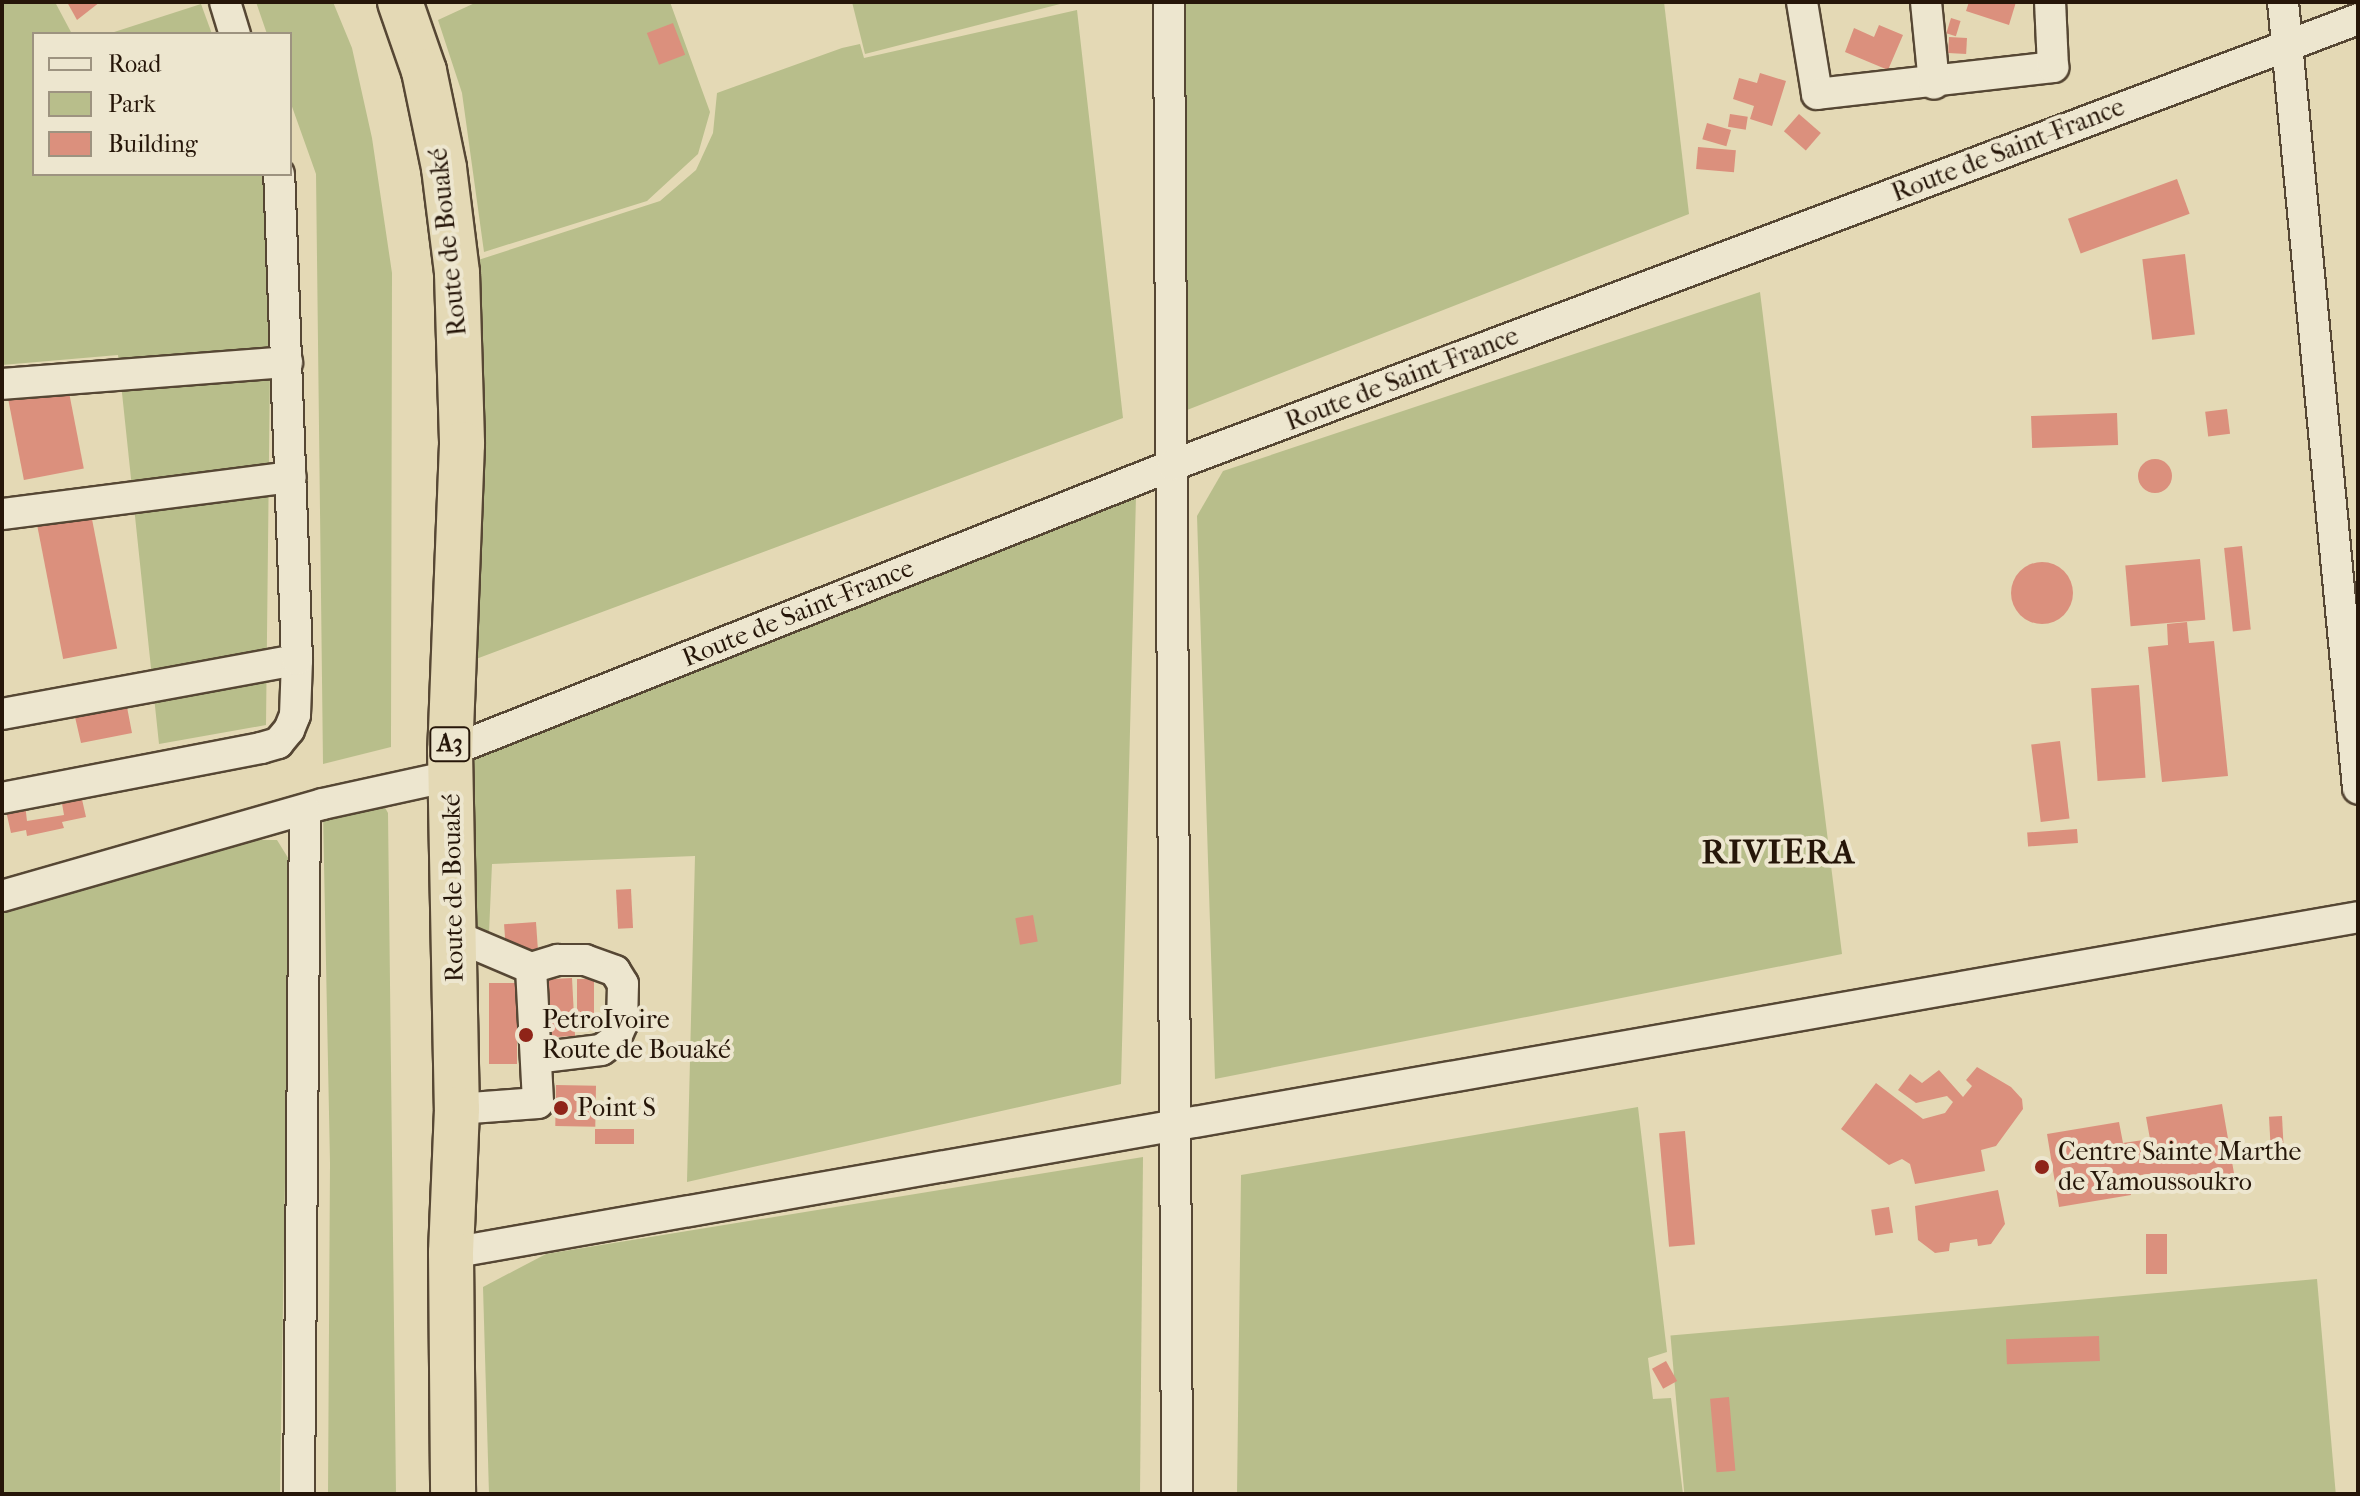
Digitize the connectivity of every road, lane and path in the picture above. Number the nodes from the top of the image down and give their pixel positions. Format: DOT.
graph roads {
  1 [pos="225,2"];
  2 [pos="400,2"];
  3 [pos="1169,2"];
  4 [pos="1802,2"];
  5 [pos="1926,2"];
  6 [pos="2050,2"];
  7 [pos="2283,2"];
  8 [pos="2358,19"];
  9 [pos="234,32"];
  10 [pos="2287,45"];
  11 [pos="1934,84"];
  12 [pos="279,176"];
  13 [pos="287,362"];
  14 [pos="2,384"];
  15 [pos="1173,465"];
  16 [pos="291,477"];
  17 [pos="2,514"];
  18 [pos="297,660"];
  19 [pos="2,714"];
  20 [pos="450,763"];
  21 [pos="2358,788"];
  22 [pos="2,798"];
  23 [pos="305,810"];
  24 [pos="2,896"];
  25 [pos="2358,917"];
  26 [pos="453,935"];
  27 [pos="531,968"];
  28 [pos="536,1058"];
  29 [pos="457,1109"];
  30 [pos="1174,1127"];
  31 [pos="451,1253"];
  32 [pos="299,1494"];
  33 [pos="453,1494"];
  34 [pos="1177,1494"];
  1 -- 9 [label="street"];
  2 -- 20 [label="highway, Route de Bouaké / A3"];
  3 -- 15 [label="street"];
  4 -- 11 [label="street"];
  5 -- 11 [label="street"];
  6 -- 11 [label="street"];
  7 -- 10 [label="street"];
  8 -- 10 [label="street, Route de Saint-France"];
  10 -- 15 [label="street, Route de Saint-France"];
  10 -- 21 [label="street"];
  12 -- 13 [label="street"];
  13 -- 14 [label="street"];
  13 -- 16 [label="street"];
  15 -- 20 [label="street, Route de Saint-France"];
  15 -- 30 [label="street"];
  16 -- 17 [label="street"];
  16 -- 18 [label="street"];
  18 -- 19 [label="street"];
  18 -- 22 [label="street"];
  20 -- 23 [label="street, Route de Saint-France"];
  20 -- 26 [label="highway, Route de Bouaké / A3"];
  23 -- 24 [label="street, Route de Saint-France"];
  23 -- 32 [label="street"];
  25 -- 30 [label="street"];
  26 -- 27 [label="street"];
  26 -- 29 [label="highway, Route de Bouaké / A3"];
  27 -- 28 [label="street"];
  27 -- 28 [label="street"];
  28 -- 29 [label="street"];
  29 -- 31 [label="highway, Route de Bouaké / A3"];
  30 -- 31 [label="street"];
  30 -- 34 [label="street"];
  31 -- 33 [label="highway, Route de Bouaké / A3"];
}
